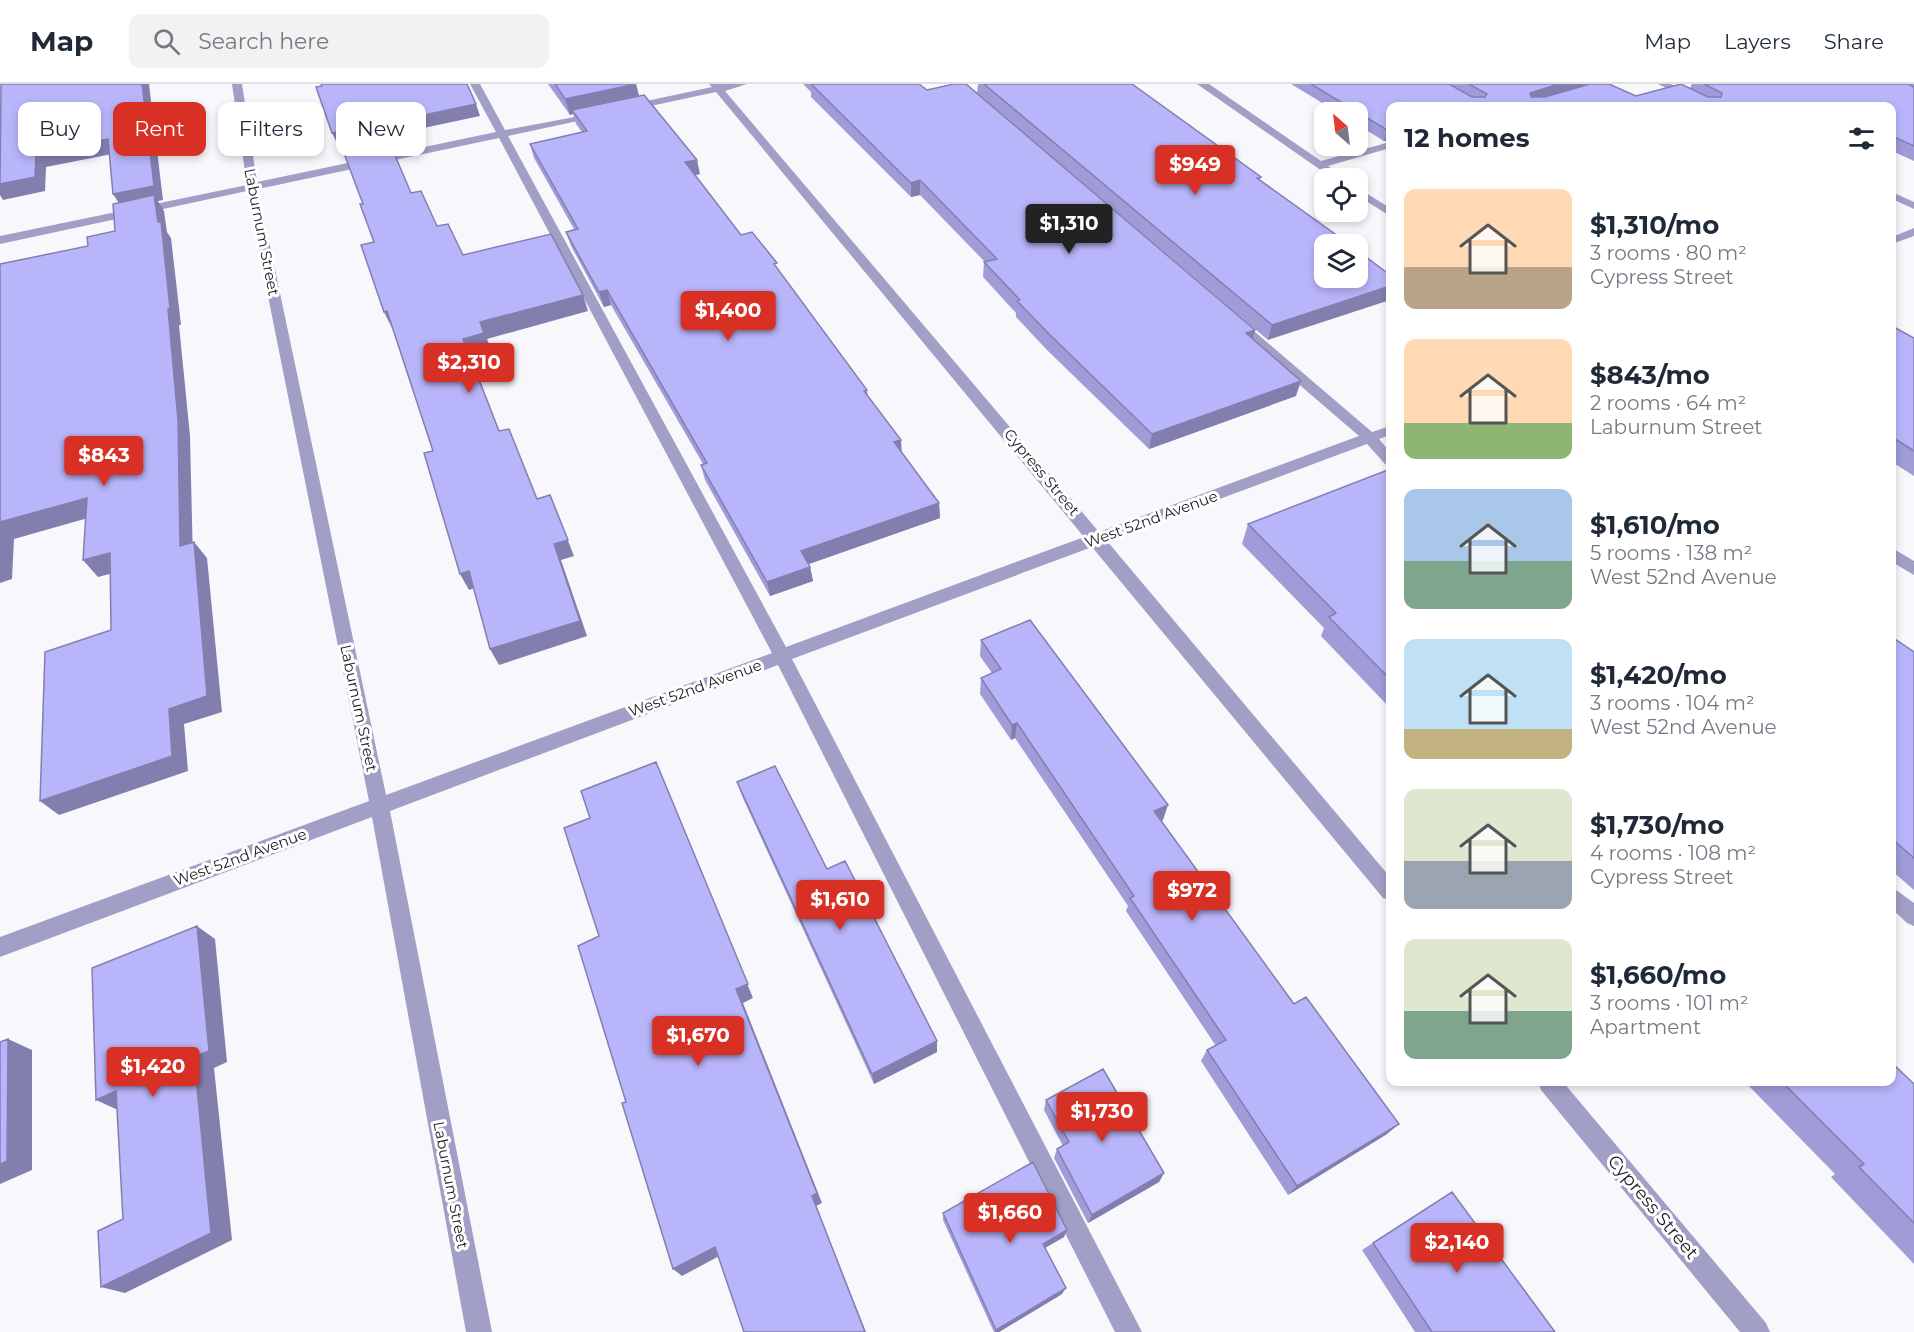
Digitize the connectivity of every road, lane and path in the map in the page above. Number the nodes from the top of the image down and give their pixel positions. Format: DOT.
graph roads {
  1 [pos="237,84"];
  2 [pos="475,84"];
  3 [pos="741,84"];
  4 [pos="1202,84"];
  5 [pos="1663,84"];
  6 [pos="716,86"];
  7 [pos="1701,102"];
  8 [pos="501,135"];
  9 [pos="1386,146"];
  10 [pos="1319,165"];
  11 [pos="1324,168"];
  12 [pos="252,188"];
  13 [pos="1896,197"];
  14 [pos="1368,198"];
  15 [pos="1914,206"];
  16 [pos="1386,210"];
  17 [pos="1914,232"];
  18 [pos="1896,239"];
  19 [pos="0,240"];
  20 [pos="1227,315"];
  21 [pos="1386,432"];
  22 [pos="1370,438"];
  23 [pos="1386,456"];
  24 [pos="1098,539"];
  25 [pos="1896,557"];
  26 [pos="1914,569"];
  27 [pos="782,656"];
  28 [pos="378,806"];
  29 [pos="1386,886"];
  30 [pos="1896,900"];
  31 [pos="1914,916"];
  32 [pos="0,947"];
  33 [pos="1552,1086"];
  34 [pos="479,1332"];
  35 [pos="1129,1332"];
  36 [pos="1757,1332"];
  1 -- 12 [label="street, Laburnum Street"];
  2 -- 8 [label="street"];
  3 -- 6 [label="street"];
  4 -- 10 [label="street"];
  5 -- 7 [label="street"];
  6 -- 8 [label="street"];
  6 -- 24 [label="street, Cypress Street"];
  8 -- 12 [label="street"];
  8 -- 27 [label="street"];
  9 -- 10 [label="street"];
  10 -- 11 [label="street"];
  12 -- 19 [label="street"];
  12 -- 28 [label="street, Laburnum Street"];
  13 -- 15 [label="street"];
  14 -- 16 [label="street"];
  17 -- 18 [label="street"];
  20 -- 22 [label="street"];
  21 -- 22 [label="street, West 52nd Avenue"];
  22 -- 23 [label="street"];
  22 -- 24 [label="street, West 52nd Avenue"];
  24 -- 27 [label="street, West 52nd Avenue"];
  24 -- 29 [label="street, Cypress Street"];
  25 -- 26 [label="street"];
  27 -- 28 [label="street, West 52nd Avenue"];
  27 -- 35 [label="street"];
  28 -- 32 [label="street, West 52nd Avenue"];
  28 -- 34 [label="street, Laburnum Street"];
  30 -- 31 [label="street"];
  33 -- 36 [label="street, Cypress Street"];
}
